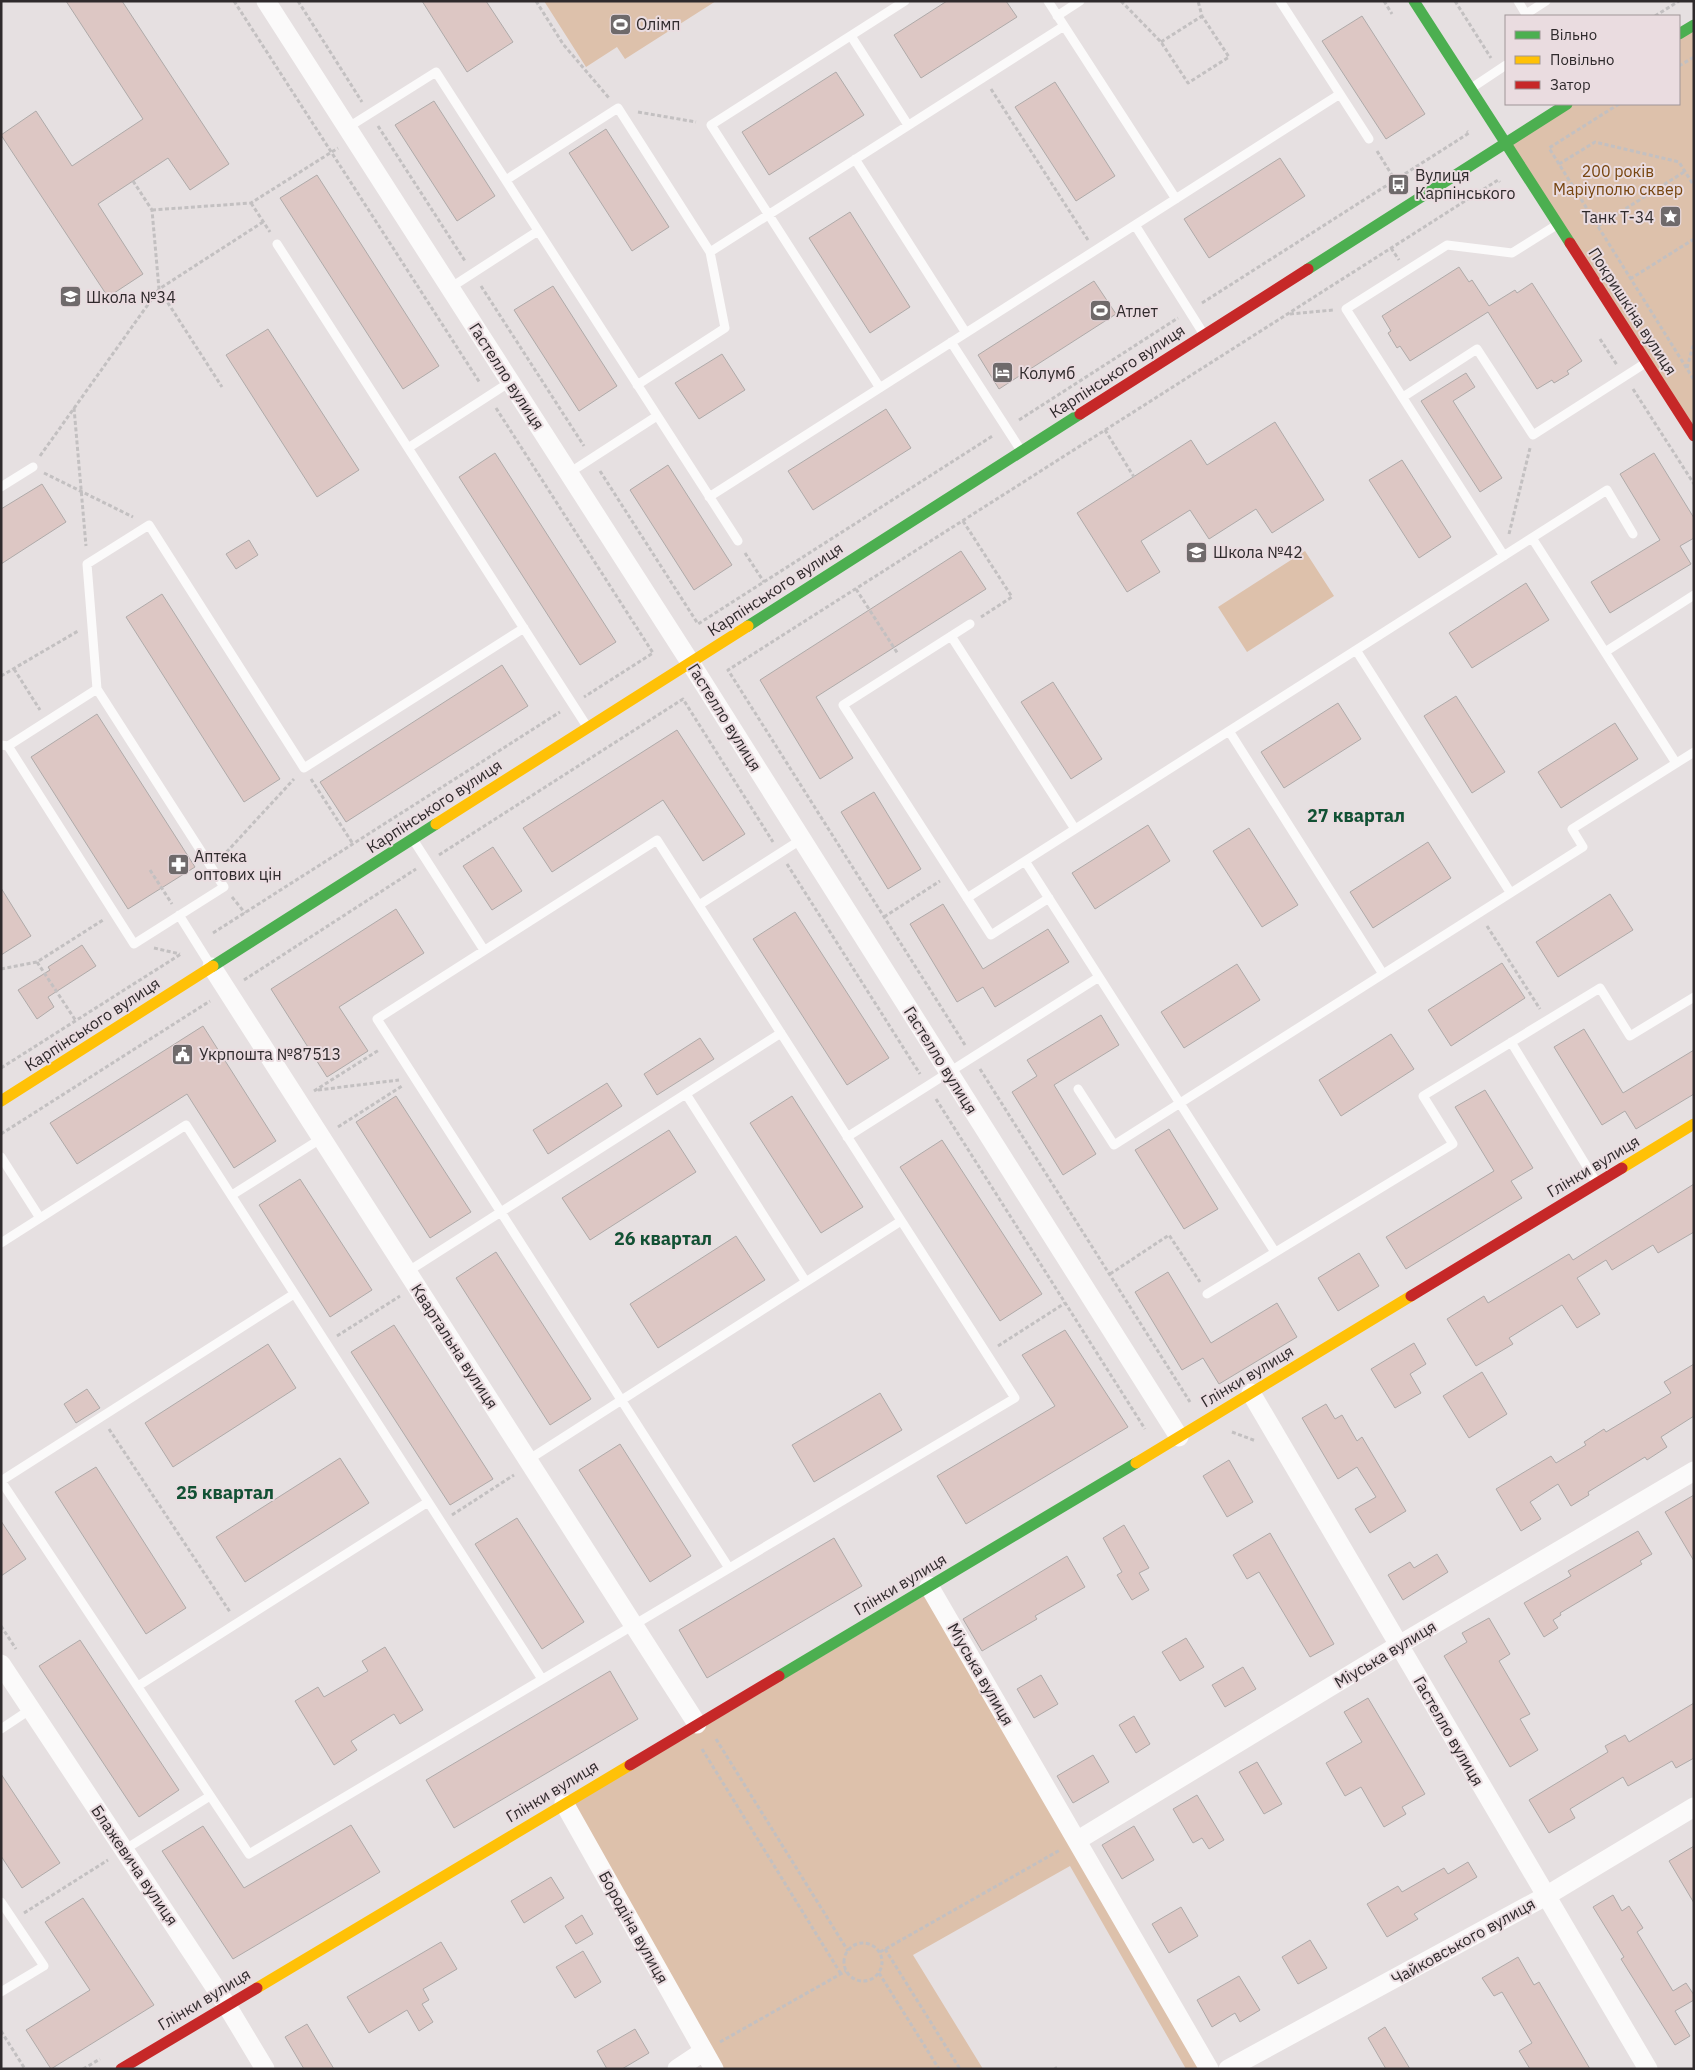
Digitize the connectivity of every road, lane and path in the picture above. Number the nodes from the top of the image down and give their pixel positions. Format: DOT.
graph roads {
  1 [pos="234,1"];
  2 [pos="266,1"];
  3 [pos="298,1"];
  4 [pos="536,1"];
  5 [pos="905,1"];
  6 [pos="1048,1"];
  7 [pos="1080,1"];
  8 [pos="1121,1"];
  9 [pos="1198,1"];
  10 [pos="1280,1"];
  11 [pos="1414,1"];
  12 [pos="1455,1"];
  13 [pos="1518,1"];
  14 [pos="1546,1"];
  15 [pos="1679,1"];
  16 [pos="1527,15"];
  17 [pos="1657,15"];
  18 [pos="1057,16"];
  19 [pos="1202,16"];
  20 [pos="1694,25"];
  21 [pos="1064,26"];
  22 [pos="1680,33"];
  23 [pos="851,36"];
  24 [pos="1161,42"];
  25 [pos="1694,57"];
  26 [pos="1680,65"];
  27 [pos="1503,68"];
  28 [pos="984,78"];
  29 [pos="1471,88"];
  30 [pos="1340,94"];
  31 [pos="1565,105"];
  32 [pos="1617,105"];
  33 [pos="618,108"];
  34 [pos="370,114"];
  35 [pos="711,125"];
  36 [pos="908,126"];
  37 [pos="350,133"];
  38 [pos="1468,133"];
  39 [pos="1369,139"];
  40 [pos="1505,142"];
  41 [pos="331,152"];
  42 [pos="855,159"];
  43 [pos="1559,164"];
  44 [pos="1684,172"];
  45 [pos="506,180"];
  46 [pos="1395,180"];
  47 [pos="1498,180"];
  48 [pos="133,181"];
  49 [pos="1694,186"];
  50 [pos="1176,199"];
  51 [pos="251,203"];
  52 [pos="152,210"];
  53 [pos="769,214"];
  54 [pos="263,222"];
  55 [pos="1558,224"];
  56 [pos="1135,225"];
  57 [pos="1598,226"];
  58 [pos="538,231"];
  59 [pos="1694,239"];
  60 [pos="277,244"];
  61 [pos="1095,251"];
  62 [pos="710,252"];
  63 [pos="472,273"];
  64 [pos="1630,279"];
  65 [pos="450,288"];
  66 [pos="159,289"];
  67 [pos="1346,309"];
  68 [pos="1189,311"];
  69 [pos="1287,314"];
  70 [pos="966,333"];
  71 [pos="1204,334"];
  72 [pos="951,342"];
  73 [pos="1694,342"];
  74 [pos="1646,363"];
  75 [pos="1686,369"];
  76 [pos="1694,380"];
  77 [pos="510,382"];
  78 [pos="637,385"];
  79 [pos="222,387"];
  80 [pos="880,388"];
  81 [pos="488,396"];
  82 [pos="1403,397"];
  83 [pos="74,408"];
  84 [pos="657,416"];
  85 [pos="1006,428"];
  86 [pos="1104,430"];
  87 [pos="1533,435"];
  88 [pos="1694,436"];
  89 [pos="408,448"];
  90 [pos="1021,451"];
  91 [pos="592,458"];
  92 [pos="32,467"];
  93 [pos="569,473"];
  94 [pos="1134,477"];
  95 [pos="1,487"];
  96 [pos="81,492"];
  97 [pos="709,497"];
  98 [pos="963,521"];
  99 [pos="149,525"];
  100 [pos="1634,534"];
  101 [pos="1532,538"];
  102 [pos="738,541"];
  103 [pos="1504,556"];
  104 [pos="87,564"];
  105 [pos="764,582"];
  106 [pos="856,589"];
  107 [pos="1694,596"];
  108 [pos="92,623"];
  109 [pos="970,624"];
  110 [pos="524,628"];
  111 [pos="951,636"];
  112 [pos="1356,650"];
  113 [pos="1605,652"];
  114 [pos="690,662"];
  115 [pos="905,665"];
  116 [pos="14,668"];
  117 [pos="1,676"];
  118 [pos="98,689"];
  119 [pos="683,699"];
  120 [pos="573,704"];
  121 [pos="47,721"];
  122 [pos="588,728"];
  123 [pos="1229,731"];
  124 [pos="4,746"];
  125 [pos="1694,752"];
  126 [pos="1676,763"];
  127 [pos="304,768"];
  128 [pos="1075,830"];
  129 [pos="413,839"];
  130 [pos="802,839"];
  131 [pos="353,844"];
  132 [pos="1025,861"];
  133 [pos="428,862"];
  134 [pos="212,868"];
  135 [pos="150,870"];
  136 [pos="951,873"];
  137 [pos="1510,892"];
  138 [pos="967,898"];
  139 [pos="1049,898"];
  140 [pos="699,905"];
  141 [pos="114,913"];
  142 [pos="1479,913"];
  143 [pos="179,915"];
  144 [pos="884,917"];
  145 [pos="213,933"];
  146 [pos="484,950"];
  147 [pos="181,954"];
  148 [pos="38,962"];
  149 [pos="212,967"];
  150 [pos="1,968"];
  151 [pos="1384,974"];
  152 [pos="1099,976"];
  153 [pos="243,979"];
  154 [pos="1694,997"];
  155 [pos="210,1000"];
  156 [pos="1547,1020"];
  157 [pos="76,1021"];
  158 [pos="781,1033"];
  159 [pos="392,1041"];
  160 [pos="1511,1042"];
  161 [pos="973,1057"];
  162 [pos="1,1068"];
  163 [pos="949,1072"];
  164 [pos="415,1078"];
  165 [pos="1078,1089"];
  166 [pos="686,1094"];
  167 [pos="1,1101"];
  168 [pos="1180,1103"];
  169 [pos="1694,1124"];
  170 [pos="338,1127"];
  171 [pos="1,1134"];
  172 [pos="847,1137"];
  173 [pos="322,1138"];
  174 [pos="1,1157"];
  175 [pos="1597,1183"];
  176 [pos="232,1195"];
  177 [pos="501,1212"];
  178 [pos="40,1218"];
  179 [pos="901,1221"];
  180 [pos="1,1243"];
  181 [pos="1275,1252"];
  182 [pos="407,1272"];
  183 [pos="1110,1274"];
  184 [pos="806,1282"];
  185 [pos="294,1294"];
  186 [pos="1207,1294"];
  187 [pos="400,1296"];
  188 [pos="1065,1303"];
  189 [pos="326,1343"];
  190 [pos="986,1354"];
  191 [pos="1251,1393"];
  192 [pos="621,1400"];
  193 [pos="1193,1406"];
  194 [pos="101,1417"];
  195 [pos="1204,1422"];
  196 [pos="1180,1436"];
  197 [pos="1285,1452"];
  198 [pos="528,1460"];
  199 [pos="1694,1471"];
  200 [pos="514,1474"];
  201 [pos="1,1481"];
  202 [pos="428,1502"];
  203 [pos="441,1522"];
  204 [pos="729,1568"];
  205 [pos="929,1586"];
  206 [pos="237,1623"];
  207 [pos="634,1625"];
  208 [pos="1399,1645"];
  209 [pos="1,1664"];
  210 [pos="542,1680"];
  211 [pos="138,1686"];
  212 [pos="31,1709"];
  213 [pos="697,1724"];
  214 [pos="1,1729"];
  215 [pos="210,1796"];
  216 [pos="564,1803"];
  217 [pos="1694,1807"];
  218 [pos="1078,1840"];
  219 [pos="124,1850"];
  220 [pos="107,1861"];
  221 [pos="1546,1896"];
  222 [pos="1,1902"];
  223 [pos="13,1920"];
  224 [pos="885,1949"];
  225 [pos="848,1951"];
  226 [pos="880,1952"];
  227 [pos="846,1971"];
  228 [pos="880,1973"];
  229 [pos="841,1974"];
  230 [pos="1,1992"];
  231 [pos="226,2004"];
  232 [pos="1,2031"];
  233 [pos="704,2051"];
  234 [pos="25,2069"];
  235 [pos="121,2069"];
  236 [pos="265,2069"];
  237 [pos="677,2069"];
  238 [pos="714,2069"];
  239 [pos="939,2069"];
  240 [pos="960,2069"];
  241 [pos="1209,2069"];
  242 [pos="1228,2069"];
  243 [pos="1648,2069"];
  1 -- 41 [label="path"];
  2 -- 37 [label="street, Гастелло вулиця"];
  3 -- 34 [label="path"];
  4 -- 33 [label="path"];
  5 -- 23 [label="lane"];
  6 -- 18 [label="lane"];
  7 -- 18 [label="lane"];
  8 -- 24 [label="path"];
  9 -- 19 [label="path"];
  10 -- 30 [label="lane"];
  11 -- 29 [label="street, Покришкіна вулиця"];
  12 -- 27 [label="path"];
  13 -- 16 [label="lane"];
  14 -- 16 [label="lane"];
  15 -- 17 [label="path"];
  18 -- 21 [label="lane"];
  19 -- 24 [label="path"];
  19 -- 24 [label="path"];
  20 -- 22 [label="street"];
  21 -- 28 [label="lane"];
  21 -- 50 [label="lane"];
  23 -- 35 [label="lane"];
  23 -- 36 [label="lane"];
  25 -- 26 [label="path"];
  27 -- 29 [label="lane"];
  28 -- 36 [label="lane"];
  28 -- 61 [label="path"];
  29 -- 40 [label="street, Покришкіна вулиця"];
  30 -- 39 [label="lane"];
  30 -- 50 [label="lane"];
  31 -- 40 [label="street, Карпінського вулиця"];
  32 -- 43 [label="path"];
  33 -- 35 [label="path"];
  33 -- 45 [label="lane"];
  33 -- 62 [label="lane"];
  34 -- 37 [label="lane"];
  34 -- 45 [label="lane"];
  34 -- 63 [label="path"];
  35 -- 53 [label="lane"];
  36 -- 42 [label="lane"];
  37 -- 41 [label="path"];
  37 -- 65 [label="street, Гастелло вулиця"];
  38 -- 46 [label="path"];
  39 -- 46 [label="path"];
  40 -- 55 [label="street, Покришкіна вулиця"];
  40 -- 71 [label="street, Карпінського вулиця"];
  41 -- 51 [label="path"];
  41 -- 81 [label="path"];
  42 -- 53 [label="lane"];
  42 -- 70 [label="lane"];
  43 -- 44 [label="path"];
  43 -- 57 [label="path"];
  44 -- 49 [label="path"];
  44 -- 57 [label="path"];
  45 -- 58 [label="lane"];
  46 -- 68 [label="path"];
  47 -- 69 [label="path"];
  48 -- 52 [label="path"];
  50 -- 56 [label="lane"];
  51 -- 52 [label="path"];
  51 -- 54 [label="path"];
  52 -- 66 [label="path"];
  53 -- 62 [label="lane"];
  53 -- 80 [label="lane"];
  54 -- 60 [label="path"];
  54 -- 66 [label="path"];
  55 -- 67 [label="lane"];
  55 -- 74 [label="street, Покришкіна вулиця"];
  56 -- 61 [label="lane"];
  56 -- 68 [label="lane"];
  57 -- 64 [label="path"];
  58 -- 63 [label="lane"];
  58 -- 78 [label="lane"];
  59 -- 64 [label="path"];
  60 -- 89 [label="lane"];
  61 -- 70 [label="lane"];
  62 -- 78 [label="lane"];
  63 -- 65 [label="lane"];
  63 -- 91 [label="path"];
  64 -- 75 [label="path"];
  65 -- 77 [label="street, Гастелло вулиця"];
  66 -- 79 [label="path"];
  66 -- 83 [label="path"];
  67 -- 69 [label="path"];
  67 -- 82 [label="lane"];
  68 -- 71 [label="lane"];
  68 -- 85 [label="path"];
  69 -- 86 [label="path"];
  70 -- 72 [label="lane"];
  71 -- 90 [label="street, Карпінського вулиця"];
  72 -- 80 [label="lane"];
  72 -- 85 [label="lane"];
  73 -- 75 [label="path"];
  74 -- 87 [label="lane"];
  74 -- 88 [label="street, Покришкіна вулиця"];
  75 -- 76 [label="path"];
  77 -- 81 [label="lane"];
  77 -- 93 [label="street, Гастелло вулиця"];
  78 -- 84 [label="lane"];
  80 -- 97 [label="lane"];
  81 -- 89 [label="lane"];
  81 -- 120 [label="path"];
  82 -- 87 [label="lane"];
  82 -- 103 [label="lane"];
  83 -- 92 [label="path"];
  83 -- 96 [label="path"];
  84 -- 91 [label="lane"];
  84 -- 97 [label="lane"];
  85 -- 90 [label="lane"];
  85 -- 105 [label="path"];
  86 -- 94 [label="path"];
  86 -- 98 [label="path"];
  87 -- 103 [label="path"];
  89 -- 110 [label="lane"];
  90 -- 114 [label="street, Карпінського вулиця"];
  91 -- 93 [label="lane"];
  91 -- 105 [label="path"];
  92 -- 95 [label="lane"];
  92 -- 96 [label="path"];
  93 -- 114 [label="street, Гастелло вулиця"];
  96 -- 99 [label="path"];
  96 -- 104 [label="path"];
  97 -- 102 [label="lane"];
  98 -- 106 [label="path"];
  98 -- 109 [label="path"];
  99 -- 104 [label="lane"];
  99 -- 127 [label="lane"];
  100 -- 101 [label="lane"];
  101 -- 103 [label="lane"];
  101 -- 113 [label="lane"];
  102 -- 105 [label="path"];
  103 -- 112 [label="lane"];
  104 -- 108 [label="lane"];
  106 -- 115 [label="path"];
  106 -- 144 [label="path"];
  107 -- 113 [label="lane"];
  108 -- 116 [label="path"];
  108 -- 118 [label="lane"];
  109 -- 111 [label="lane"];
  110 -- 120 [label="lane"];
  110 -- 127 [label="lane"];
  111 -- 115 [label="lane"];
  111 -- 128 [label="lane"];
  112 -- 123 [label="lane"];
  112 -- 137 [label="lane"];
  113 -- 126 [label="lane"];
  114 -- 122 [label="street, Карпінського вулиця"];
  114 -- 130 [label="street, Гастелло вулиця"];
  115 -- 136 [label="lane"];
  116 -- 117 [label="path"];
  116 -- 121 [label="path"];
  118 -- 121 [label="lane"];
  118 -- 134 [label="lane"];
  119 -- 133 [label="path"];
  120 -- 122 [label="lane"];
  120 -- 131 [label="path"];
  121 -- 124 [label="lane"];
  122 -- 129 [label="street, Карпінського вулиця"];
  123 -- 128 [label="lane"];
  123 -- 151 [label="lane"];
  124 -- 141 [label="lane"];
  125 -- 126 [label="lane"];
  126 -- 137 [label="lane"];
  127 -- 131 [label="path"];
  127 -- 134 [label="path"];
  128 -- 132 [label="lane"];
  129 -- 133 [label="lane"];
  129 -- 149 [label="street, Карпінського вулиця"];
  130 -- 140 [label="lane"];
  130 -- 163 [label="street, Гастелло вулиця"];
  131 -- 145 [label="path"];
  132 -- 138 [label="lane"];
  132 -- 139 [label="lane"];
  133 -- 146 [label="lane"];
  133 -- 153 [label="path"];
  134 -- 143 [label="lane"];
  135 -- 143 [label="path"];
  136 -- 138 [label="lane"];
  136 -- 144 [label="path"];
  137 -- 142 [label="lane"];
  138 -- 139 [label="lane"];
  139 -- 152 [label="lane"];
  140 -- 146 [label="lane"];
  140 -- 158 [label="lane"];
  141 -- 143 [label="lane"];
  141 -- 148 [label="path"];
  142 -- 151 [label="lane"];
  142 -- 156 [label="path"];
  143 -- 149 [label="lane"];
  144 -- 161 [label="path"];
  146 -- 159 [label="lane"];
  147 -- 157 [label="path"];
  148 -- 150 [label="path"];
  148 -- 157 [label="path"];
  149 -- 167 [label="street, Карпінського вулиця"];
  149 -- 173 [label="street, Квартальна вулиця"];
  151 -- 168 [label="lane"];
  152 -- 161 [label="lane"];
  152 -- 168 [label="lane"];
  154 -- 156 [label="lane"];
  155 -- 171 [label="path"];
  156 -- 160 [label="lane"];
  157 -- 162 [label="path"];
  158 -- 166 [label="lane"];
  158 -- 172 [label="lane"];
  159 -- 164 [label="lane"];
  159 -- 164 [label="path"];
  160 -- 175 [label="lane"];
  160 -- 181 [label="lane"];
  161 -- 163 [label="lane"];
  161 -- 183 [label="path"];
  163 -- 172 [label="lane"];
  163 -- 196 [label="street, Гастелло вулиця"];
  164 -- 170 [label="path"];
  164 -- 177 [label="lane"];
  165 -- 168 [label="lane"];
  166 -- 177 [label="lane"];
  166 -- 184 [label="lane"];
  168 -- 181 [label="lane"];
  169 -- 175 [label="street, Глінки вулиця"];
  172 -- 179 [label="lane"];
  173 -- 176 [label="lane"];
  173 -- 182 [label="street, Квартальна вулиця"];
  174 -- 178 [label="lane"];
  175 -- 191 [label="street, Глінки вулиця"];
  176 -- 178 [label="lane"];
  176 -- 185 [label="lane"];
  177 -- 182 [label="lane"];
  177 -- 192 [label="lane"];
  178 -- 180 [label="lane"];
  179 -- 184 [label="lane"];
  179 -- 190 [label="lane"];
  181 -- 186 [label="lane"];
  182 -- 198 [label="street, Квартальна вулиця"];
  183 -- 186 [label="path"];
  183 -- 193 [label="path"];
  184 -- 192 [label="lane"];
  185 -- 189 [label="lane"];
  185 -- 194 [label="lane"];
  187 -- 189 [label="path"];
  188 -- 190 [label="path"];
  189 -- 202 [label="lane"];
  190 -- 204 [label="lane"];
  191 -- 195 [label="street, Глінки вулиця"];
  191 -- 197 [label="street, Гастелло вулиця"];
  192 -- 198 [label="lane"];
  192 -- 204 [label="lane"];
  194 -- 201 [label="lane"];
  194 -- 206 [label="path"];
  195 -- 196 [label="street, Глінки вулиця"];
  195 -- 197 [label="path"];
  196 -- 205 [label="street, Глінки вулиця"];
  197 -- 208 [label="street, Гастелло вулиця"];
  198 -- 207 [label="street, Квартальна вулиця"];
  199 -- 208 [label="street, Міуська вулиця"];
  200 -- 203 [label="path"];
  201 -- 211 [label="lane"];
  202 -- 203 [label="lane"];
  202 -- 206 [label="lane"];
  203 -- 210 [label="lane"];
  204 -- 207 [label="lane"];
  205 -- 213 [label="street, Глінки вулиця"];
  205 -- 218 [label="street, Міуська вулиця"];
  206 -- 211 [label="lane"];
  207 -- 210 [label="lane"];
  207 -- 213 [label="street, Квартальна вулиця"];
  208 -- 218 [label="street, Міуська вулиця"];
  208 -- 221 [label="street, Гастелло вулиця"];
  209 -- 212 [label="street, Блажевича вулиця"];
  210 -- 215 [label="lane"];
  211 -- 215 [label="lane"];
  212 -- 214 [label="lane"];
  212 -- 219 [label="street, Блажевича вулиця"];
  213 -- 216 [label="street, Глінки вулиця"];
  213 -- 225 [label="path"];
  213 -- 229 [label="path"];
  215 -- 219 [label="lane"];
  216 -- 231 [label="street, Глінки вулиця"];
  216 -- 233 [label="street, Бородіна вулиця"];
  217 -- 221 [label="street, Чайковського вулиця"];
  218 -- 224 [label="path"];
  218 -- 241 [label="street, Міуська вулиця"];
  219 -- 231 [label="street, Блажевича вулиця"];
  220 -- 223 [label="path"];
  221 -- 242 [label="street, Чайковського вулиця"];
  221 -- 243 [label="street, Гастелло вулиця"];
  222 -- 223 [label="lane"];
  223 -- 230 [label="lane"];
  224 -- 226 [label="path"];
  224 -- 240 [label="path"];
  225 -- 226 [label="path"];
  225 -- 227 [label="path"];
  226 -- 228 [label="path"];
  227 -- 228 [label="path"];
  227 -- 229 [label="path"];
  228 -- 239 [label="path"];
  229 -- 233 [label="path"];
  231 -- 235 [label="street, Глінки вулиця"];
  231 -- 236 [label="street, Блажевича вулиця"];
  232 -- 234 [label="path"];
  233 -- 237 [label="street"];
  233 -- 238 [label="street, Бородіна вулиця"];
}
